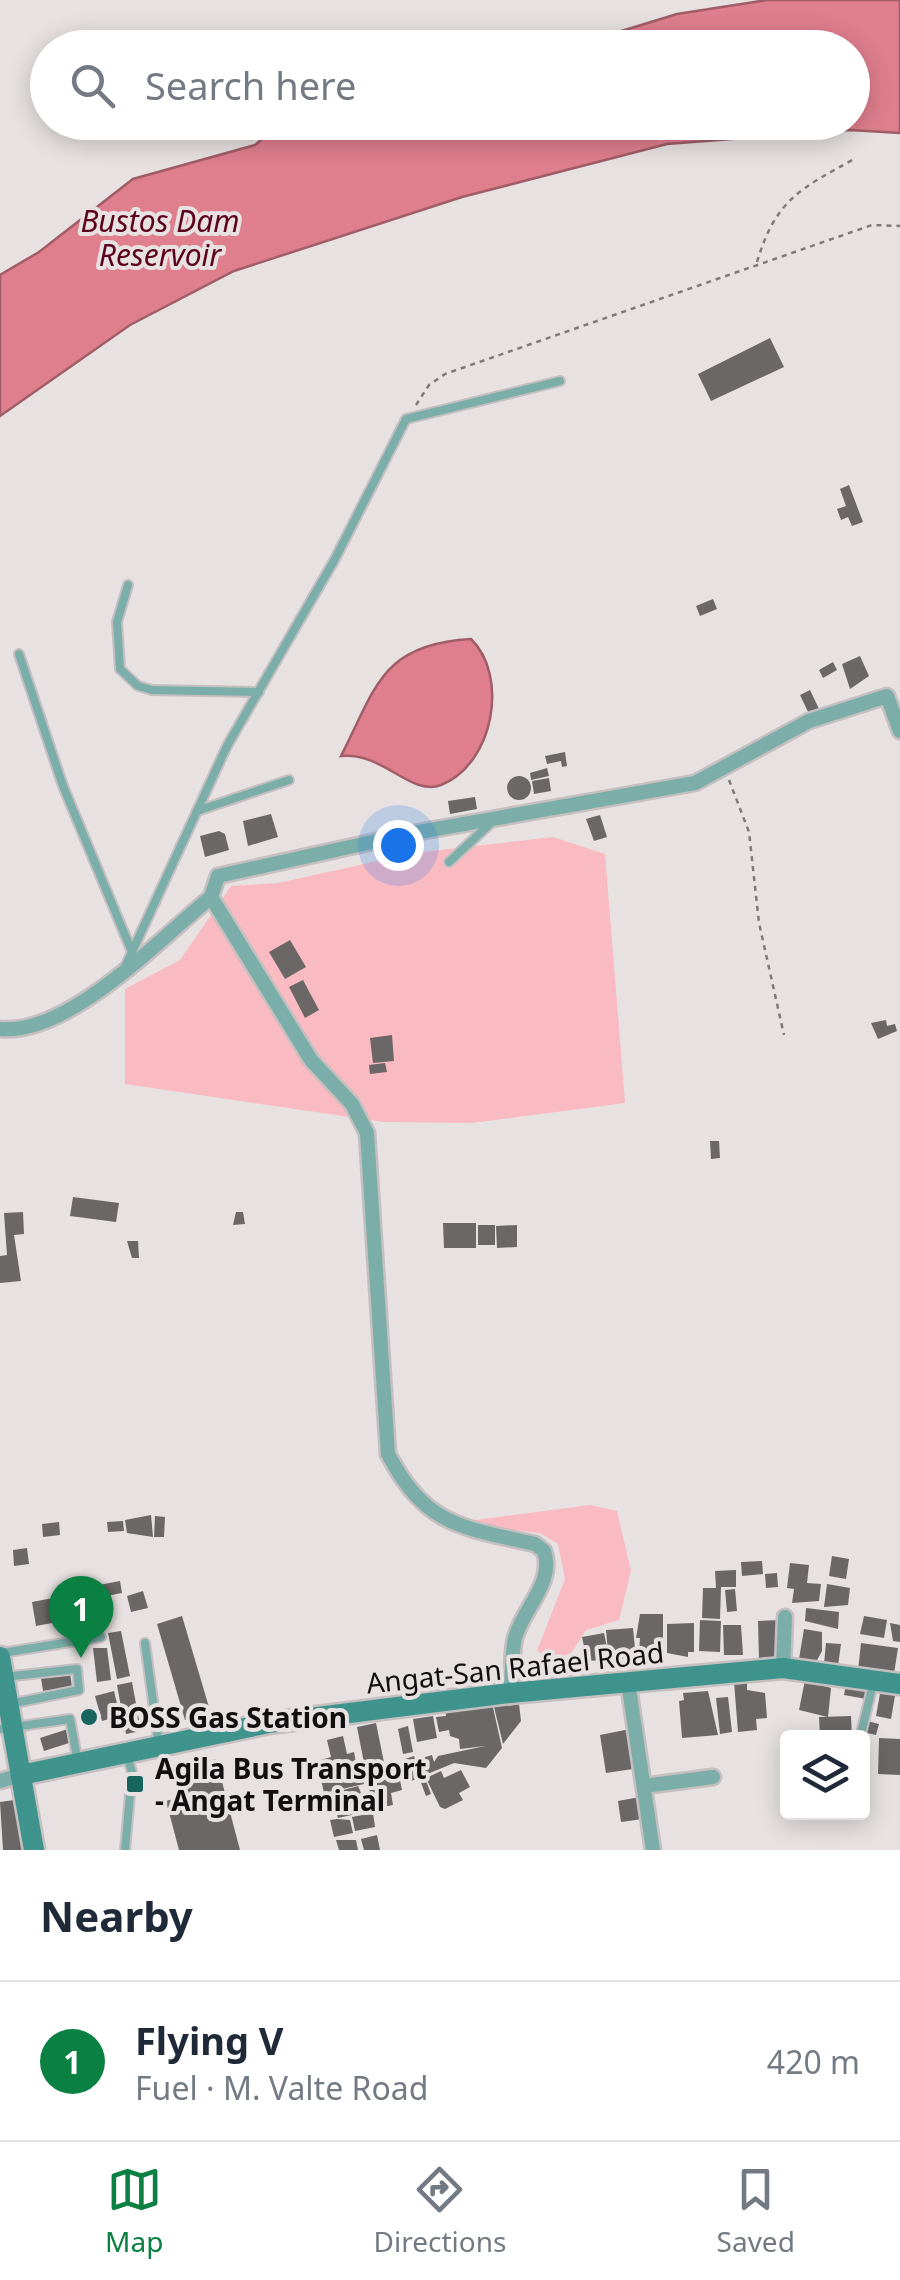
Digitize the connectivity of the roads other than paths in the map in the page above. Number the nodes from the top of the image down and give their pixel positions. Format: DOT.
graph roads {
  1 [pos="560,382"];
  2 [pos="128,585"];
  3 [pos="19,654"];
  4 [pos="259,692"];
  5 [pos="900,731"];
  6 [pos="289,780"];
  7 [pos="197,811"];
  8 [pos="494,819"];
  9 [pos="449,862"];
  10 [pos="212,896"];
  11 [pos="132,952"];
  12 [pos="124,968"];
  13 [pos="0,1030"];
  14 [pos="785,1617"];
  15 [pos="101,1637"];
  16 [pos="145,1643"];
  17 [pos="2,1663"];
  18 [pos="784,1668"];
  19 [pos="874,1680"];
  20 [pos="628,1682"];
  21 [pos="900,1684"];
  22 [pos="510,1693"];
  23 [pos="8,1704"];
  24 [pos="7,1728"];
  25 [pos="862,1730"];
  26 [pos="159,1746"];
  27 [pos="126,1753"];
  28 [pos="78,1763"];
  29 [pos="713,1777"];
  30 [pos="10,1778"];
  31 [pos="644,1786"];
  32 [pos="34,1850"];
  33 [pos="125,1850"];
  34 [pos="652,1850"];
  1 -- 4 [label="lane"];
  2 -- 4 [label="lane"];
  3 -- 11 [label="lane"];
  4 -- 7 [label="lane"];
  5 -- 8 [label="street"];
  6 -- 7 [label="lane"];
  7 -- 11 [label="lane"];
  8 -- 9 [label="lane"];
  8 -- 10 [label="street"];
  10 -- 12 [label="street"];
  10 -- 22 [label="street"];
  11 -- 12 [label="lane"];
  12 -- 13 [label="street"];
  14 -- 18 [label="street"];
  15 -- 17 [label="lane"];
  16 -- 26 [label="lane"];
  17 -- 23 [label="main road"];
  17 -- 23 [label="lane"];
  18 -- 19 [label="main road, Angat-San Rafael Road"];
  18 -- 20 [label="main road, Angat-San Rafael Road"];
  19 -- 21 [label="main road, Angat-San Rafael Road"];
  19 -- 25 [label="lane"];
  20 -- 22 [label="main road, Angat-San Rafael Road"];
  20 -- 31 [label="street"];
  22 -- 26 [label="main road, Angat-San Rafael Road"];
  23 -- 24 [label="main road"];
  24 -- 28 [label="lane"];
  24 -- 30 [label="main road"];
  26 -- 27 [label="main road, Angat-San Rafael Road"];
  27 -- 28 [label="main road, Angat-San Rafael Road"];
  27 -- 33 [label="lane"];
  28 -- 30 [label="main road, Angat-San Rafael Road"];
  29 -- 31 [label="street"];
  30 -- 32 [label="main road"];
  31 -- 34 [label="street"];
}
